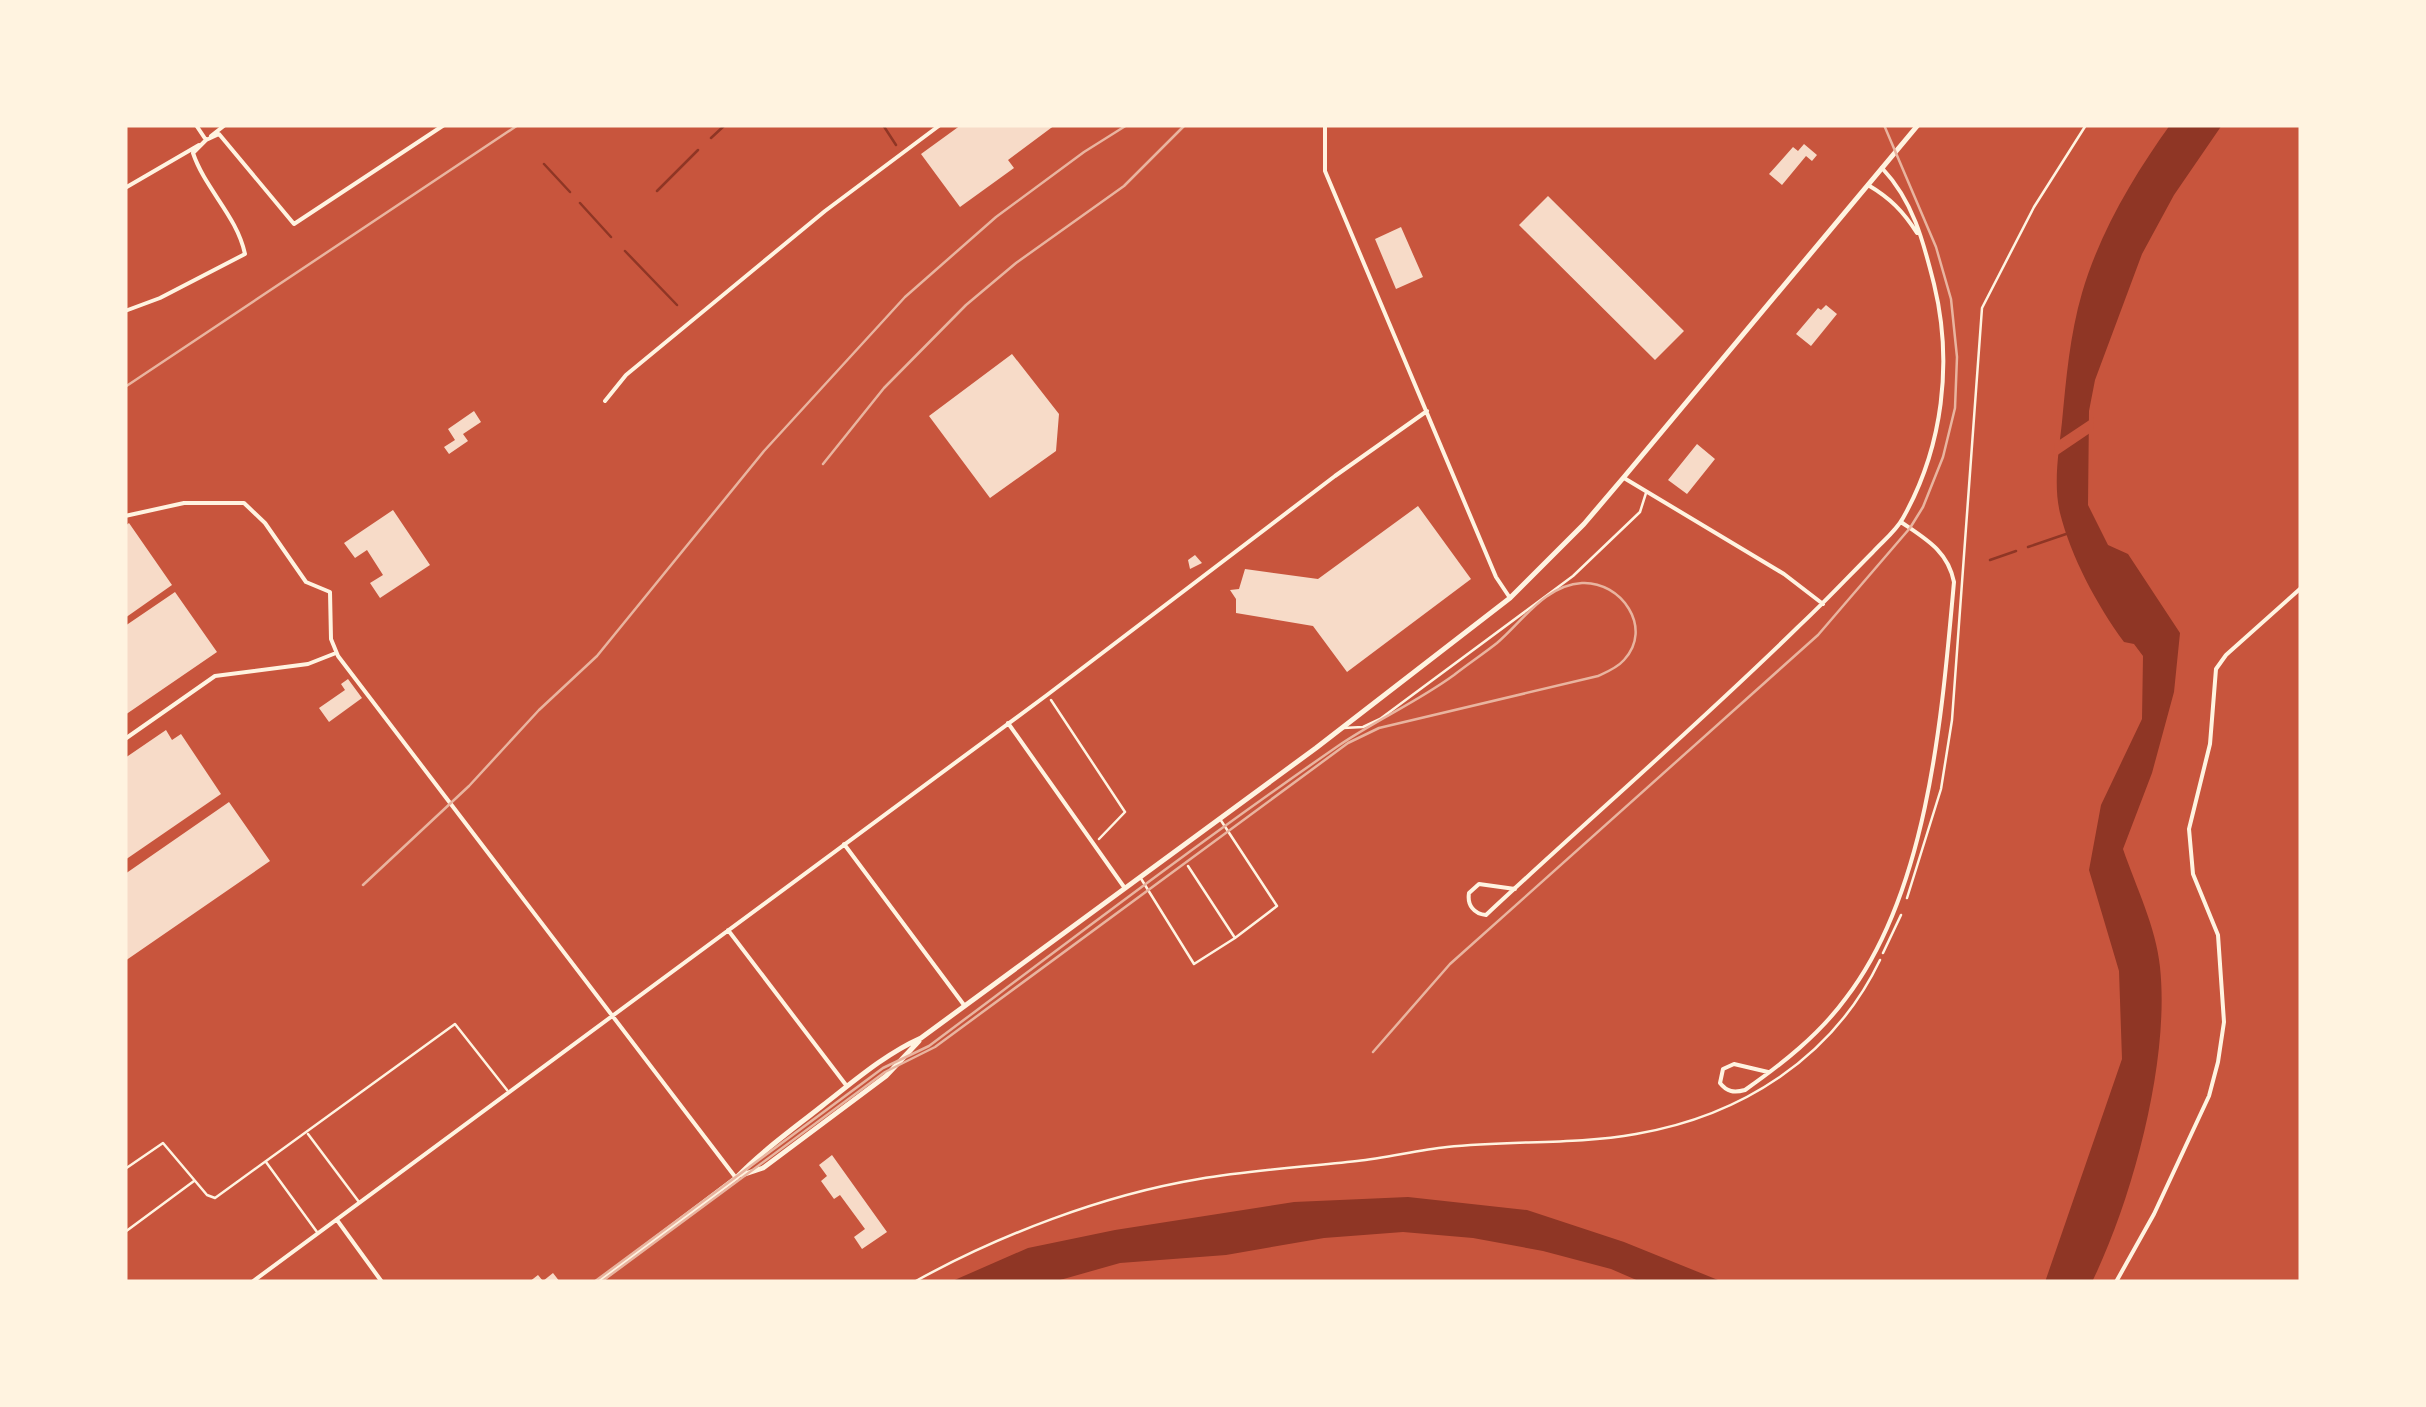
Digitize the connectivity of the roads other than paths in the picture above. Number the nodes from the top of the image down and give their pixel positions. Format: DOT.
graph roads {
  1 [pos="196,125"];
  2 [pos="225,125"];
  3 [pos="444,125"];
  4 [pos="940,125"];
  5 [pos="1325,125"];
  6 [pos="1918,125"];
  7 [pos="206,140"];
  8 [pos="1882,168"];
  9 [pos="1867,185"];
  10 [pos="125,188"];
  11 [pos="1922,242"];
  12 [pos="125,310"];
  13 [pos="605,400"];
  14 [pos="1427,411"];
  15 [pos="1624,478"];
  16 [pos="1646,492"];
  17 [pos="125,516"];
  18 [pos="1901,522"];
  19 [pos="2301,588"];
  20 [pos="1510,598"];
  21 [pos="1823,604"];
  22 [pos="336,653"];
  23 [pos="1008,723"];
  24 [pos="1342,728"];
  25 [pos="125,740"];
  26 [pos="1219,818"];
  27 [pos="844,844"];
  28 [pos="1188,866"];
  29 [pos="1140,877"];
  30 [pos="1125,888"];
  31 [pos="1515,889"];
  32 [pos="728,930"];
  33 [pos="1236,938"];
  34 [pos="964,1005"];
  35 [pos="611,1015"];
  36 [pos="920,1038"];
  37 [pos="1768,1072"];
  38 [pos="847,1087"];
  39 [pos="508,1092"];
  40 [pos="307,1133"];
  41 [pos="266,1162"];
  42 [pos="125,1170"];
  43 [pos="736,1178"];
  44 [pos="196,1180"];
  45 [pos="359,1202"];
  46 [pos="337,1220"];
  47 [pos="125,1232"];
  48 [pos="318,1234"];
  49 [pos="252,1282"];
  50 [pos="382,1282"];
  51 [pos="598,1282"];
  52 [pos="2116,1282"];
  1 -- 7 [label="street"];
  2 -- 7 [label="street"];
  3 -- 7 [label="street"];
  4 -- 13 [label="street"];
  5 -- 14 [label="street"];
  6 -- 8 [label="street"];
  7 -- 10 [label="street"];
  7 -- 12 [label="street"];
  8 -- 9 [label="street"];
  8 -- 11 [label="street"];
  9 -- 11 [label="street"];
  9 -- 15 [label="street"];
  11 -- 18 [label="street"];
  14 -- 20 [label="street"];
  14 -- 23 [label="street"];
  15 -- 16 [label="street"];
  15 -- 20 [label="street"];
  16 -- 21 [label="street"];
  16 -- 24 [label="lane"];
  17 -- 22 [label="street"];
  18 -- 21 [label="street"];
  18 -- 37 [label="street"];
  19 -- 52 [label="street"];
  20 -- 24 [label="street"];
  21 -- 31 [label="street"];
  22 -- 25 [label="street"];
  22 -- 35 [label="street"];
  23 -- 27 [label="street"];
  23 -- 30 [label="street"];
  24 -- 26 [label="street"];
  26 -- 29 [label="street"];
  26 -- 33 [label="lane"];
  27 -- 32 [label="street"];
  27 -- 34 [label="street"];
  28 -- 33 [label="lane"];
  29 -- 30 [label="street"];
  29 -- 33 [label="lane"];
  30 -- 34 [label="street"];
  31 -- 31 [label="street"];
  32 -- 35 [label="street"];
  32 -- 38 [label="street"];
  34 -- 36 [label="street"];
  35 -- 39 [label="street"];
  35 -- 43 [label="street"];
  36 -- 38 [label="street"];
  36 -- 43 [label="street"];
  37 -- 37 [label="street"];
  38 -- 43 [label="street"];
  39 -- 40 [label="lane"];
  39 -- 45 [label="street"];
  40 -- 41 [label="lane"];
  40 -- 45 [label="lane"];
  41 -- 44 [label="lane"];
  41 -- 48 [label="lane"];
  42 -- 44 [label="lane"];
  43 -- 51 [label="street"];
  44 -- 47 [label="lane"];
  45 -- 46 [label="street"];
  46 -- 48 [label="street"];
  46 -- 50 [label="street"];
  48 -- 49 [label="street"];
}
